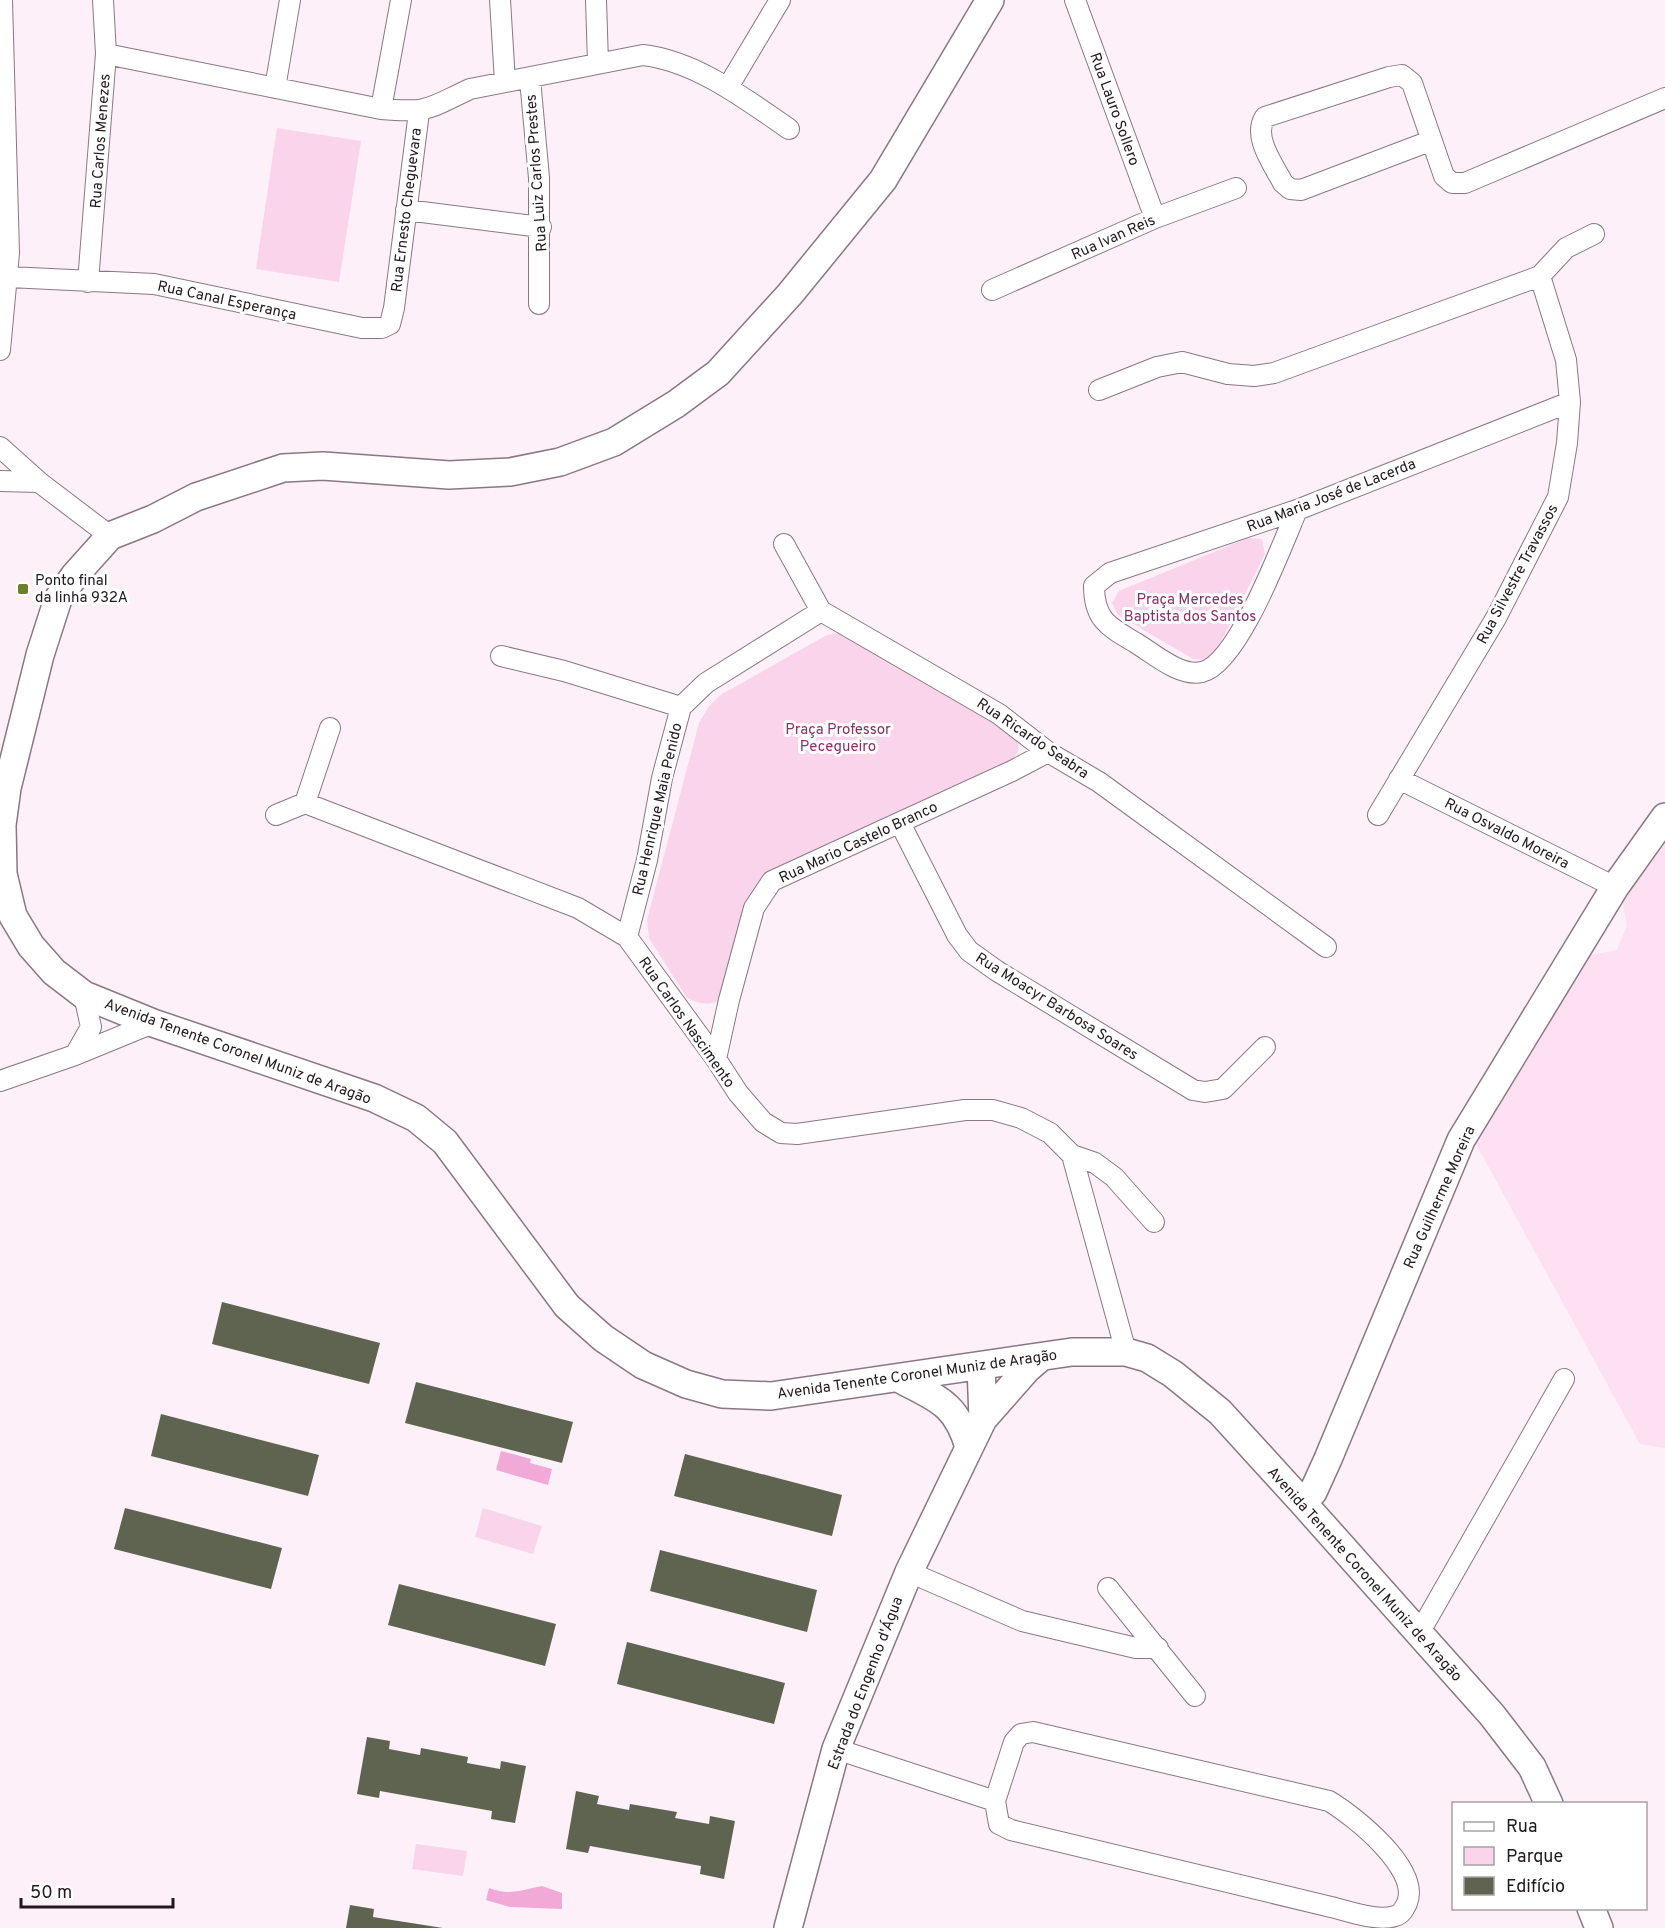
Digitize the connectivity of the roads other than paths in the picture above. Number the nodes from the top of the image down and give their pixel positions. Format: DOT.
graph roads {
  1 [pos="2,0"];
  2 [pos="103,0"];
  3 [pos="290,0"];
  4 [pos="401,0"];
  5 [pos="500,0"];
  6 [pos="596,0"];
  7 [pos="990,0"];
  8 [pos="1075,0"];
  9 [pos="773,3"];
  10 [pos="106,54"];
  11 [pos="598,63"];
  12 [pos="530,79"];
  13 [pos="505,82"];
  14 [pos="728,87"];
  15 [pos="275,88"];
  16 [pos="1665,98"];
  17 [pos="381,109"];
  18 [pos="418,112"];
  19 [pos="789,129"];
  20 [pos="1430,141"];
  21 [pos="1236,188"];
  22 [pos="406,210"];
  23 [pos="1155,218"];
  24 [pos="541,226"];
  25 [pos="1594,234"];
  26 [pos="5,252"];
  27 [pos="1540,276"];
  28 [pos="9,277"];
  29 [pos="88,282"];
  30 [pos="992,290"];
  31 [pos="539,304"];
  32 [pos="394,308"];
  33 [pos="0,350"];
  34 [pos="1099,390"];
  35 [pos="1570,402"];
  36 [pos="0,447"];
  37 [pos="0,481"];
  38 [pos="39,482"];
  39 [pos="1297,510"];
  40 [pos="110,536"];
  41 [pos="784,544"];
  42 [pos="820,611"];
  43 [pos="501,656"];
  44 [pos="681,707"];
  45 [pos="330,728"];
  46 [pos="1048,752"];
  47 [pos="1399,779"];
  48 [pos="305,803"];
  49 [pos="276,815"];
  50 [pos="1378,815"];
  51 [pos="1665,817"];
  52 [pos="900,823"];
  53 [pos="1615,887"];
  54 [pos="627,937"];
  55 [pos="1326,947"];
  56 [pos="84,995"];
  57 [pos="153,1023"];
  58 [pos="1265,1047"];
  59 [pos="75,1055"];
  60 [pos="716,1059"];
  61 [pos="0,1081"];
  62 [pos="1072,1155"];
  63 [pos="1154,1222"];
  64 [pos="1126,1352"];
  65 [pos="1041,1357"];
  66 [pos="981,1366"];
  67 [pos="900,1379"];
  68 [pos="1563,1379"];
  69 [pos="983,1419"];
  70 [pos="969,1447"];
  71 [pos="1303,1503"];
  72 [pos="909,1572"];
  73 [pos="1108,1588"];
  74 [pos="1416,1632"];
  75 [pos="1158,1648"];
  76 [pos="1195,1696"];
  77 [pos="836,1749"];
  78 [pos="995,1800"];
  79 [pos="1549,1802"];
  80 [pos="1593,1910"];
  81 [pos="788,1928"];
  82 [pos="1599,1928"];
  1 -- 26 [label="street"];
  2 -- 10 [label="street, Rua Carlos Menezes"];
  3 -- 15 [label="street"];
  4 -- 17 [label="street"];
  5 -- 13 [label="street"];
  6 -- 11 [label="street"];
  7 -- 40 [label="main road, Avenida Tenente Coronel Muniz de Aragão"];
  8 -- 23 [label="street, Rua Lauro Sollero"];
  9 -- 14 [label="street"];
  10 -- 15 [label="street"];
  10 -- 29 [label="street, Rua Carlos Menezes"];
  11 -- 12 [label="street"];
  11 -- 14 [label="street"];
  12 -- 13 [label="street"];
  12 -- 24 [label="street, Rua Luiz Carlos Prestes"];
  13 -- 18 [label="street"];
  14 -- 19 [label="street"];
  15 -- 17 [label="street"];
  16 -- 20 [label="street"];
  17 -- 18 [label="street"];
  18 -- 22 [label="street, Rua Ernesto Cheguevara"];
  20 -- 20 [label="street"];
  21 -- 23 [label="street, Rua Ivan Reis"];
  22 -- 24 [label="street"];
  22 -- 32 [label="street, Rua Ernesto Cheguevara"];
  23 -- 30 [label="street, Rua Ivan Reis"];
  24 -- 31 [label="street, Rua Luiz Carlos Prestes"];
  25 -- 27 [label="street"];
  26 -- 28 [label="street"];
  27 -- 34 [label="street"];
  27 -- 35 [label="street, Rua Silvestre Travassos"];
  28 -- 29 [label="street, Rua Canal Esperança"];
  28 -- 33 [label="street"];
  29 -- 32 [label="street, Rua Canal Esperança"];
  35 -- 39 [label="street, Rua Maria José de Lacerda"];
  35 -- 47 [label="street, Rua Silvestre Travassos"];
  36 -- 38 [label="street"];
  37 -- 38 [label="street"];
  38 -- 40 [label="street"];
  39 -- 39 [label="street, Rua Maria José de Lacerda"];
  40 -- 56 [label="main road, Avenida Tenente Coronel Muniz de Aragão"];
  41 -- 42 [label="street"];
  42 -- 44 [label="street, Rua Henrique Maia Penido"];
  42 -- 46 [label="street, Rua Ricardo Seabra"];
  43 -- 44 [label="street"];
  44 -- 54 [label="street, Rua Henrique Maia Penido"];
  45 -- 48 [label="street"];
  46 -- 52 [label="street, Rua Mario Castelo Branco"];
  46 -- 55 [label="street, Rua Ricardo Seabra"];
  47 -- 50 [label="street, Rua Silvestre Travassos"];
  47 -- 53 [label="street, Rua Osvaldo Moreira"];
  48 -- 49 [label="street"];
  48 -- 54 [label="street, Rua Carlos Nascimento"];
  51 -- 53 [label="main road, Rua Guilherme Moreira"];
  52 -- 58 [label="street, Rua Moacyr Barbosa Soares"];
  52 -- 60 [label="street, Rua Mario Castelo Branco"];
  53 -- 71 [label="main road, Rua Guilherme Moreira"];
  54 -- 60 [label="street, Rua Carlos Nascimento"];
  56 -- 57 [label="main road, Avenida Tenente Coronel Muniz de Aragão"];
  56 -- 59 [label="street"];
  57 -- 59 [label="street"];
  57 -- 67 [label="main road, Avenida Tenente Coronel Muniz de Aragão"];
  59 -- 61 [label="street"];
  60 -- 62 [label="street, Rua Carlos Nascimento"];
  62 -- 63 [label="street, Rua Carlos Nascimento"];
  62 -- 64 [label="street, Rua Carlos Nascimento"];
  64 -- 65 [label="main road, Avenida Tenente Coronel Muniz de Aragão"];
  64 -- 71 [label="main road, Avenida Tenente Coronel Muniz de Aragão"];
  65 -- 66 [label="main road, Avenida Tenente Coronel Muniz de Aragão"];
  65 -- 69 [label="main road"];
  66 -- 67 [label="main road, Avenida Tenente Coronel Muniz de Aragão"];
  66 -- 69 [label="main road, Estrada do Engenho d'Água"];
  67 -- 70 [label="main road"];
  68 -- 74 [label="street"];
  69 -- 70 [label="main road, Estrada do Engenho d'Água"];
  70 -- 72 [label="main road, Estrada do Engenho d'Água"];
  71 -- 74 [label="main road, Avenida Tenente Coronel Muniz de Aragão"];
  72 -- 75 [label="street"];
  72 -- 77 [label="main road, Estrada do Engenho d'Água"];
  73 -- 75 [label="street"];
  74 -- 79 [label="main road, Avenida Tenente Coronel Muniz de Aragão"];
  75 -- 76 [label="street"];
  77 -- 78 [label="street"];
  77 -- 81 [label="main road, Estrada do Engenho d'Água"];
  78 -- 78 [label="street"];
  80 -- 82 [label="main road"];
}
